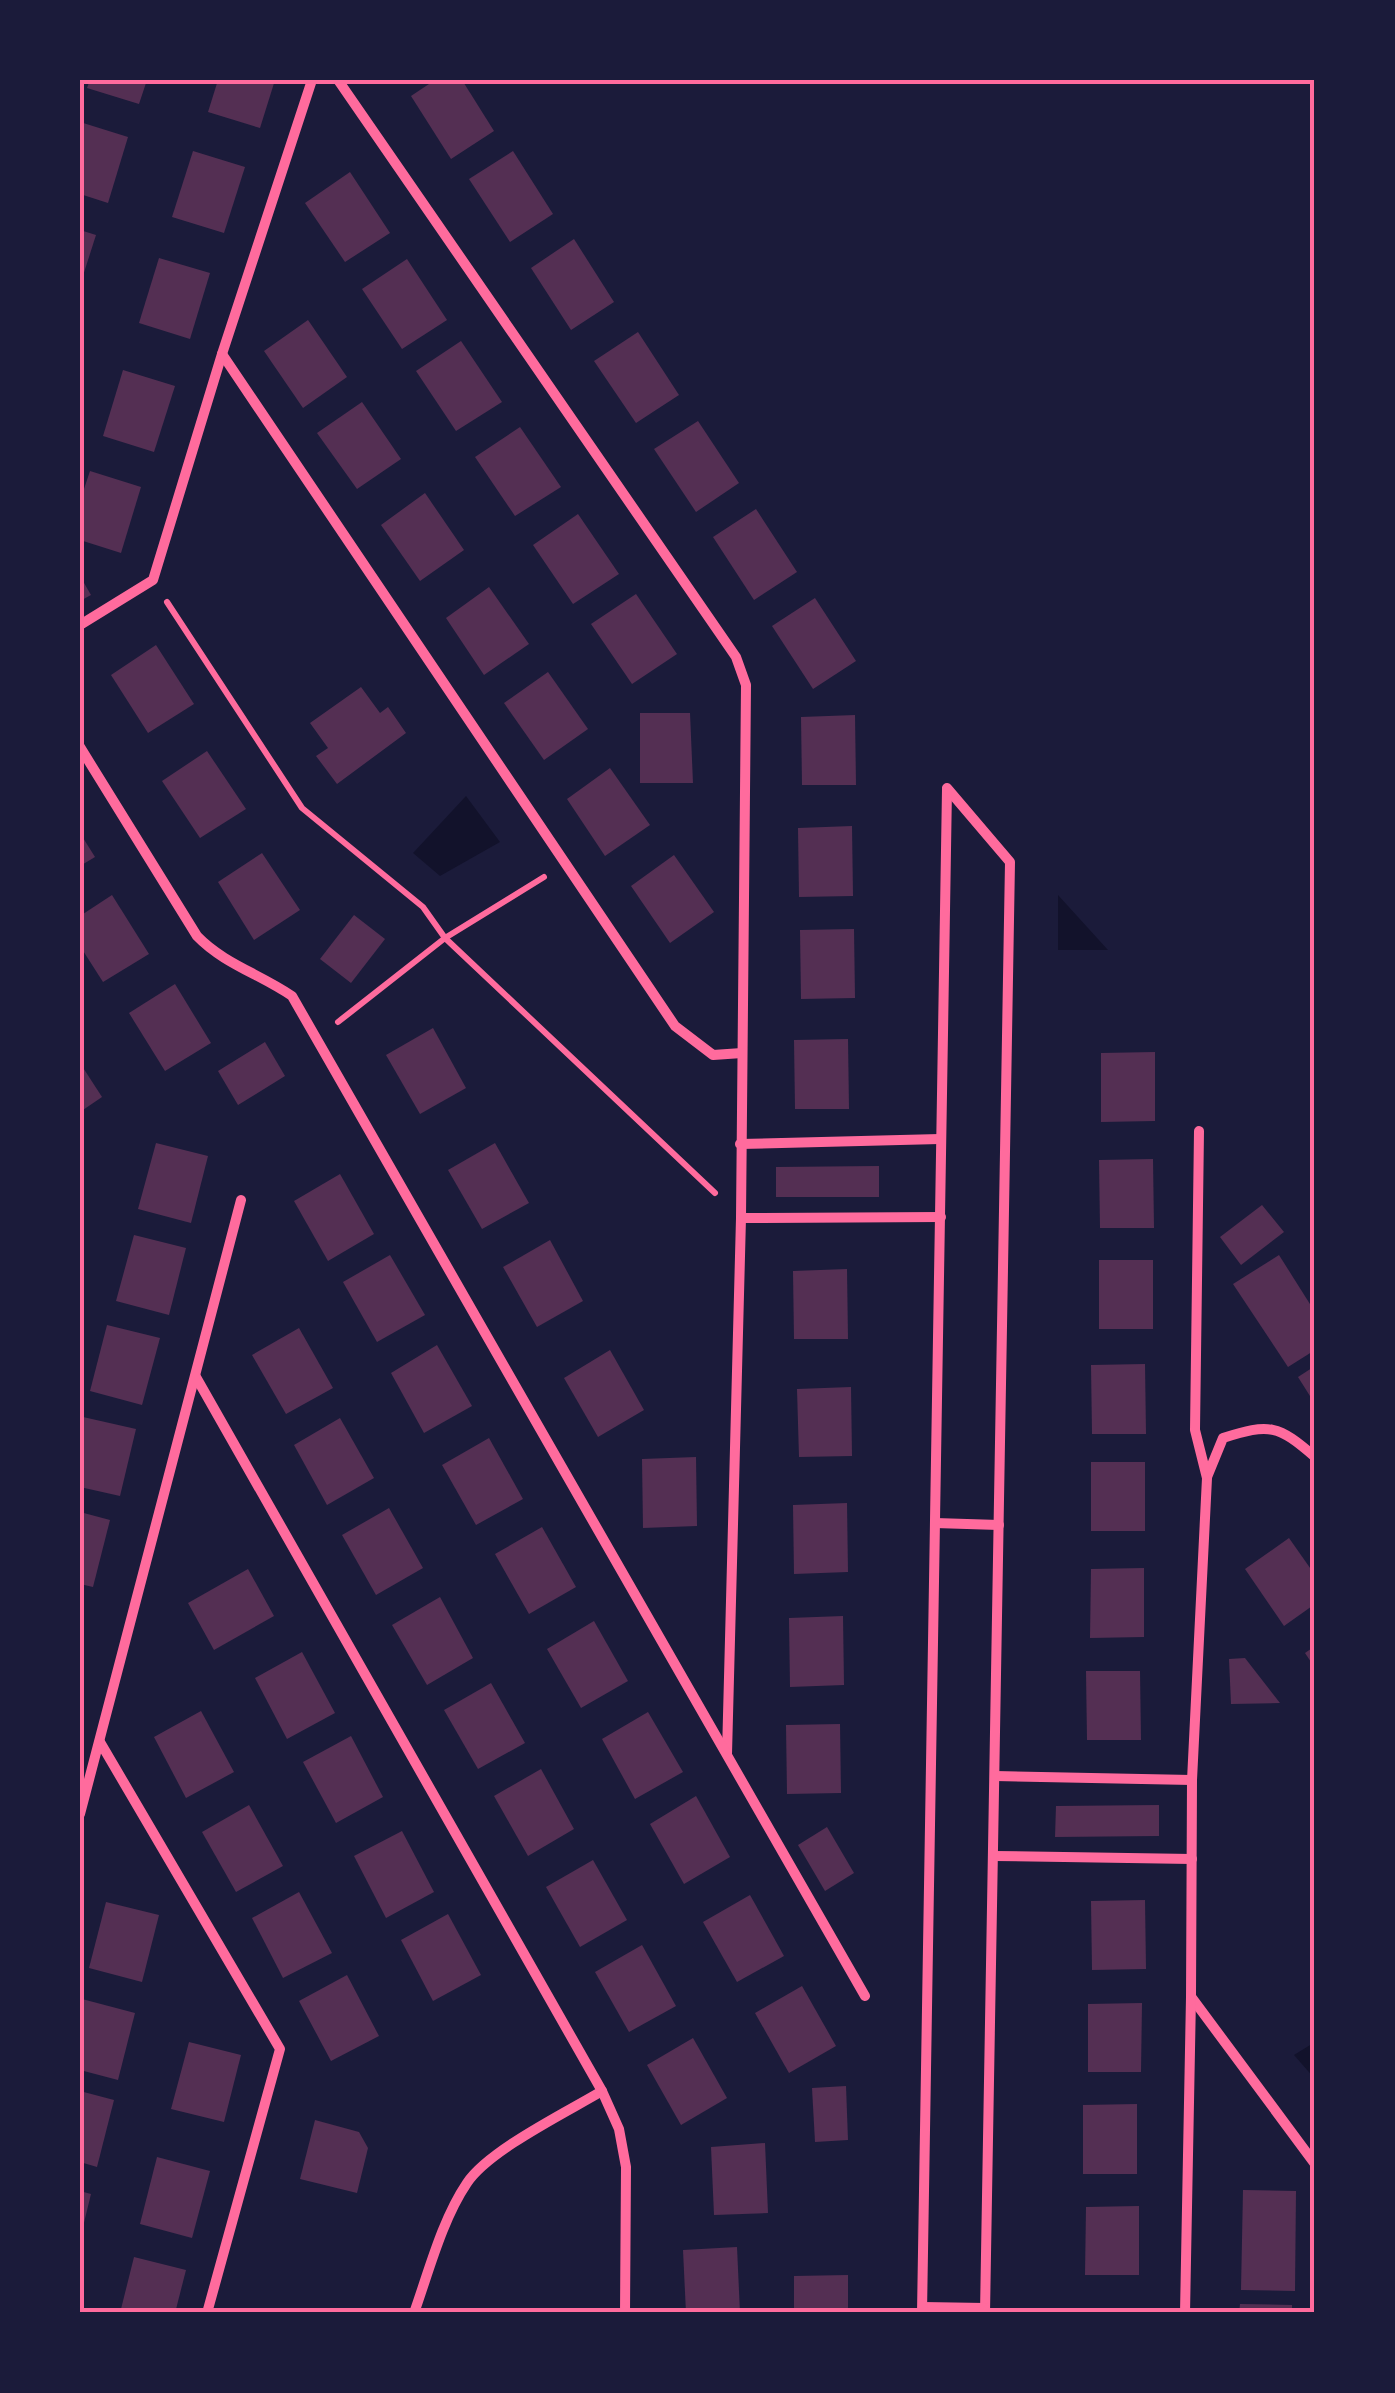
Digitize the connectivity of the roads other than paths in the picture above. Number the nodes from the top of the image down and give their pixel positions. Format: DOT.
graph roads {
  1 [pos="312,80"];
  2 [pos="338,80"];
  3 [pos="222,354"];
  4 [pos="80,625"];
  5 [pos="80,747"];
  6 [pos="742,1052"];
  7 [pos="1198,1131"];
  8 [pos="940,1138"];
  9 [pos="740,1144"];
  10 [pos="241,1200"];
  11 [pos="941,1217"];
  12 [pos="741,1218"];
  13 [pos="196,1376"];
  14 [pos="1315,1457"];
  15 [pos="1207,1478"];
  16 [pos="935,1524"];
  17 [pos="999,1525"];
  18 [pos="100,1742"];
  19 [pos="728,1754"];
  20 [pos="995,1776"];
  21 [pos="1192,1780"];
  22 [pos="80,1814"];
  23 [pos="994,1856"];
  24 [pos="1192,1859"];
  25 [pos="865,1996"];
  26 [pos="1191,1998"];
  27 [pos="602,2090"];
  28 [pos="1315,2164"];
  29 [pos="922,2310"];
  30 [pos="985,2311"];
  31 [pos="208,2313"];
  32 [pos="414,2313"];
  33 [pos="625,2313"];
  34 [pos="1184,2313"];
  1 -- 3 [label="street"];
  2 -- 6 [label="street"];
  3 -- 4 [label="street"];
  3 -- 6 [label="street"];
  5 -- 19 [label="street"];
  6 -- 9 [label="street"];
  7 -- 15 [label="street"];
  8 -- 9 [label="street"];
  8 -- 11 [label="street"];
  8 -- 17 [label="street"];
  9 -- 12 [label="street"];
  10 -- 13 [label="street"];
  11 -- 12 [label="street"];
  11 -- 16 [label="street"];
  12 -- 19 [label="street"];
  13 -- 18 [label="street"];
  13 -- 27 [label="street"];
  14 -- 15 [label="street"];
  15 -- 21 [label="street"];
  16 -- 17 [label="street"];
  16 -- 29 [label="street"];
  17 -- 20 [label="street"];
  18 -- 22 [label="street"];
  18 -- 31 [label="street"];
  19 -- 25 [label="street"];
  20 -- 21 [label="street"];
  20 -- 23 [label="street"];
  21 -- 24 [label="street"];
  23 -- 24 [label="street"];
  23 -- 30 [label="street"];
  24 -- 26 [label="street"];
  26 -- 28 [label="street"];
  26 -- 34 [label="street"];
  27 -- 32 [label="street"];
  27 -- 33 [label="street"];
  29 -- 30 [label="street"];
}
